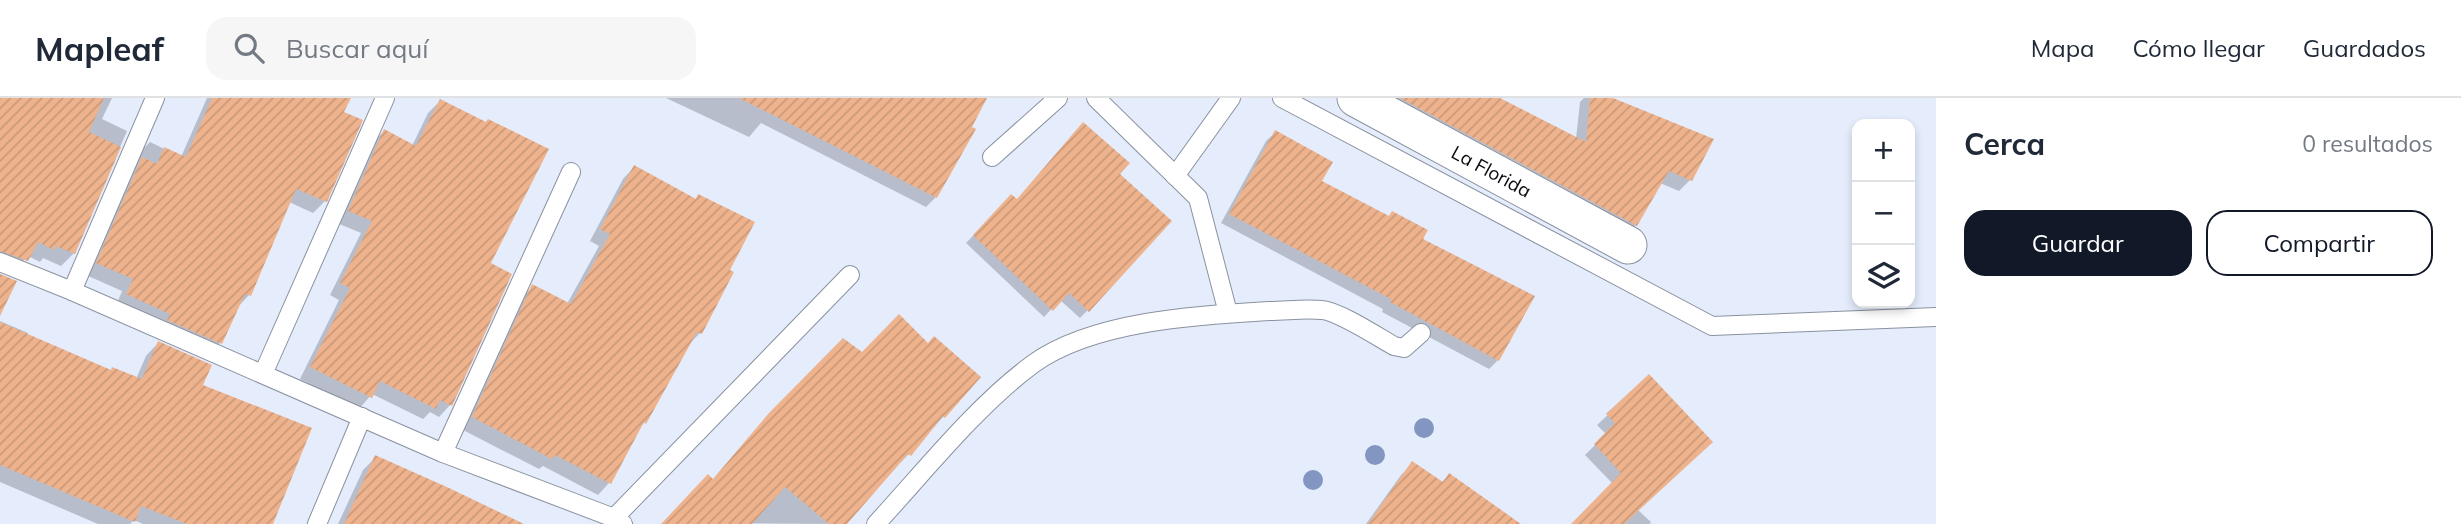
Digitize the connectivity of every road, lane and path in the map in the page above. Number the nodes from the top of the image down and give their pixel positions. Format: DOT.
graph roads {
  1 [pos="155,98"];
  2 [pos="385,98"];
  3 [pos="1058,98"];
  4 [pos="1096,98"];
  5 [pos="1231,98"];
  6 [pos="1282,98"];
  7 [pos="1356,98"];
  8 [pos="992,157"];
  9 [pos="571,172"];
  10 [pos="1175,176"];
  11 [pos="1628,245"];
  12 [pos="0,262"];
  13 [pos="850,275"];
  14 [pos="72,291"];
  15 [pos="1228,313"];
  16 [pos="1936,317"];
  17 [pos="1421,333"];
  18 [pos="263,373"];
  19 [pos="362,417"];
  20 [pos="443,453"];
  21 [pos="619,521"];
  22 [pos="317,524"];
  23 [pos="876,524"];
  1 -- 14 [label="lane"];
  2 -- 18 [label="lane"];
  3 -- 8 [label="lane"];
  4 -- 10 [label="lane"];
  5 -- 10 [label="lane"];
  6 -- 16 [label="lane"];
  7 -- 11 [label="street, La Florida"];
  9 -- 20 [label="lane"];
  10 -- 15 [label="lane"];
  12 -- 14 [label="lane"];
  13 -- 21 [label="lane"];
  14 -- 18 [label="lane"];
  15 -- 17 [label="lane"];
  15 -- 23 [label="lane"];
  18 -- 19 [label="lane"];
  19 -- 20 [label="lane"];
  19 -- 22 [label="lane"];
  20 -- 21 [label="lane"];
}
